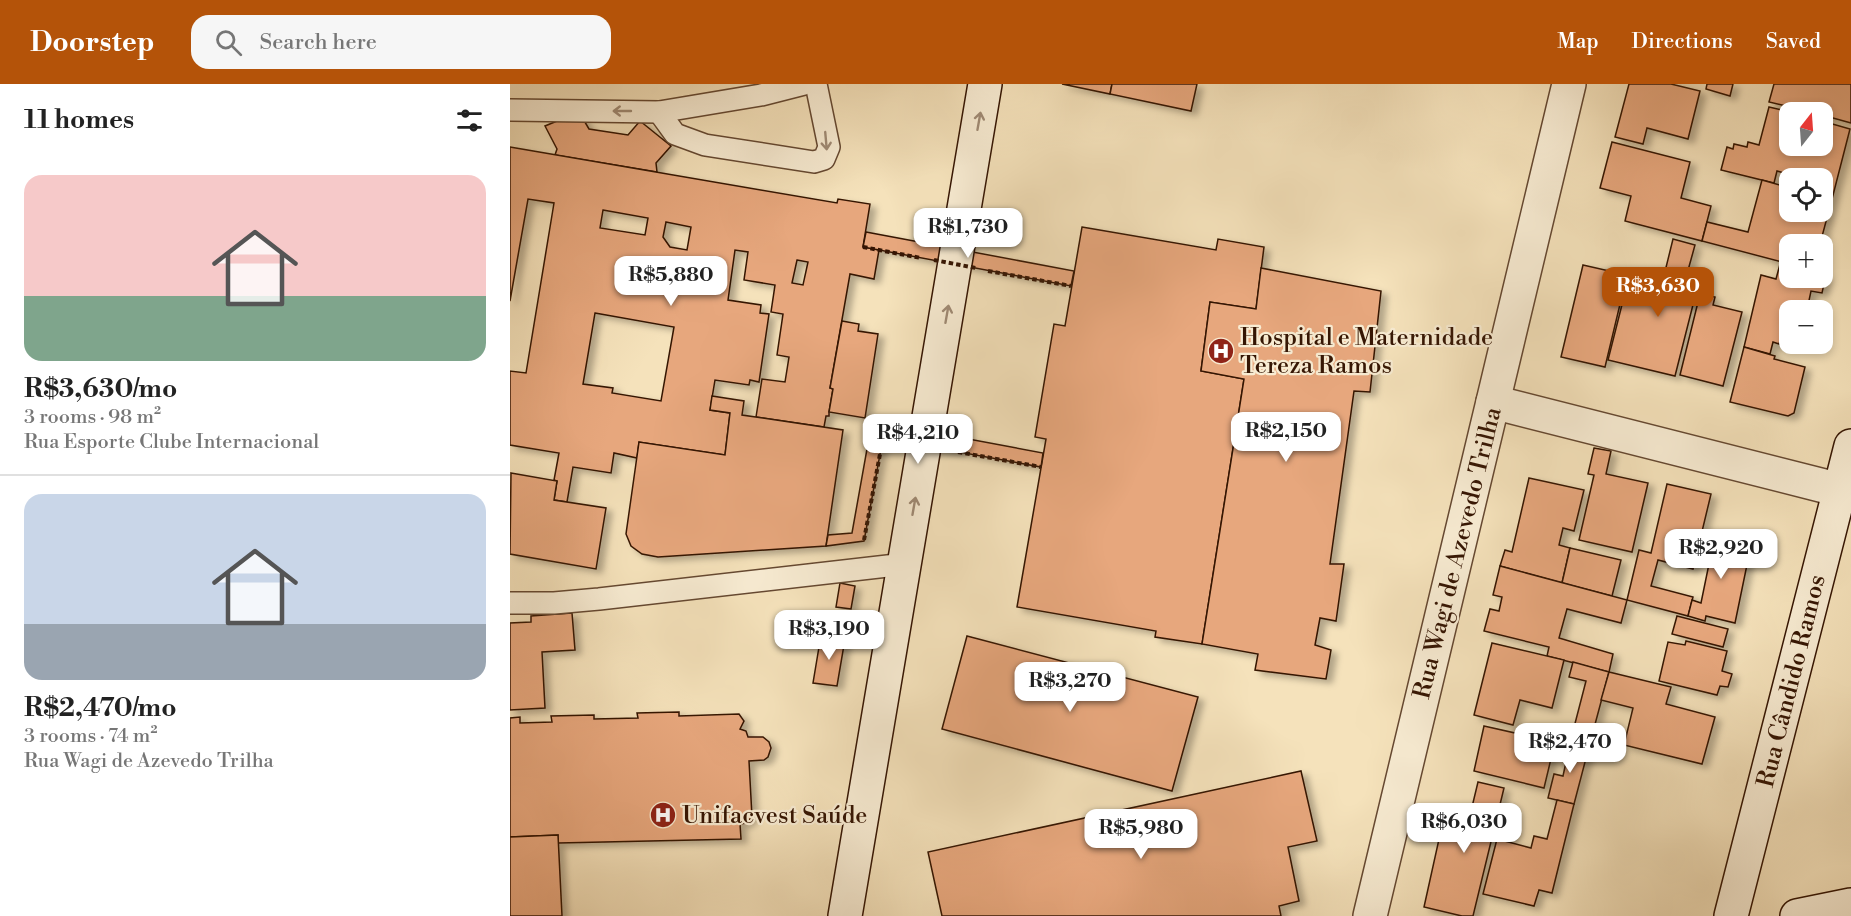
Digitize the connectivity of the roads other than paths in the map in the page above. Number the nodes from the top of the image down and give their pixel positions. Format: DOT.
graph roads {
  1 [pos="804,84"];
  2 [pos="816,84"];
  3 [pos="985,84"];
  4 [pos="1569,84"];
  5 [pos="510,110"];
  6 [pos="659,112"];
  7 [pos="1493,402"];
  8 [pos="1851,446"];
  9 [pos="1840,490"];
  10 [pos="905,564"];
  11 [pos="510,603"];
  12 [pos="1851,905"];
  13 [pos="845,916"];
  14 [pos="1370,916"];
  15 [pos="1731,916"];
  16 [pos="1797,916"];
  1 -- 6 [label="lane"];
  2 -- 6 [label="lane, one-way"];
  10 -- 3 [label="street, one-way"];
  4 -- 7 [label="street, Rua Wagi de Azevedo Trilha"];
  6 -- 5 [label="lane, one-way"];
  7 -- 9 [label="street"];
  7 -- 14 [label="street, Rua Wagi de Azevedo Trilha"];
  8 -- 9 [label="street, Rua Cândido Ramos"];
  9 -- 15 [label="street, Rua Cândido Ramos"];
  10 -- 11 [label="lane"];
  10 -- 13 [label="street"];
  12 -- 16 [label="street"];
}
